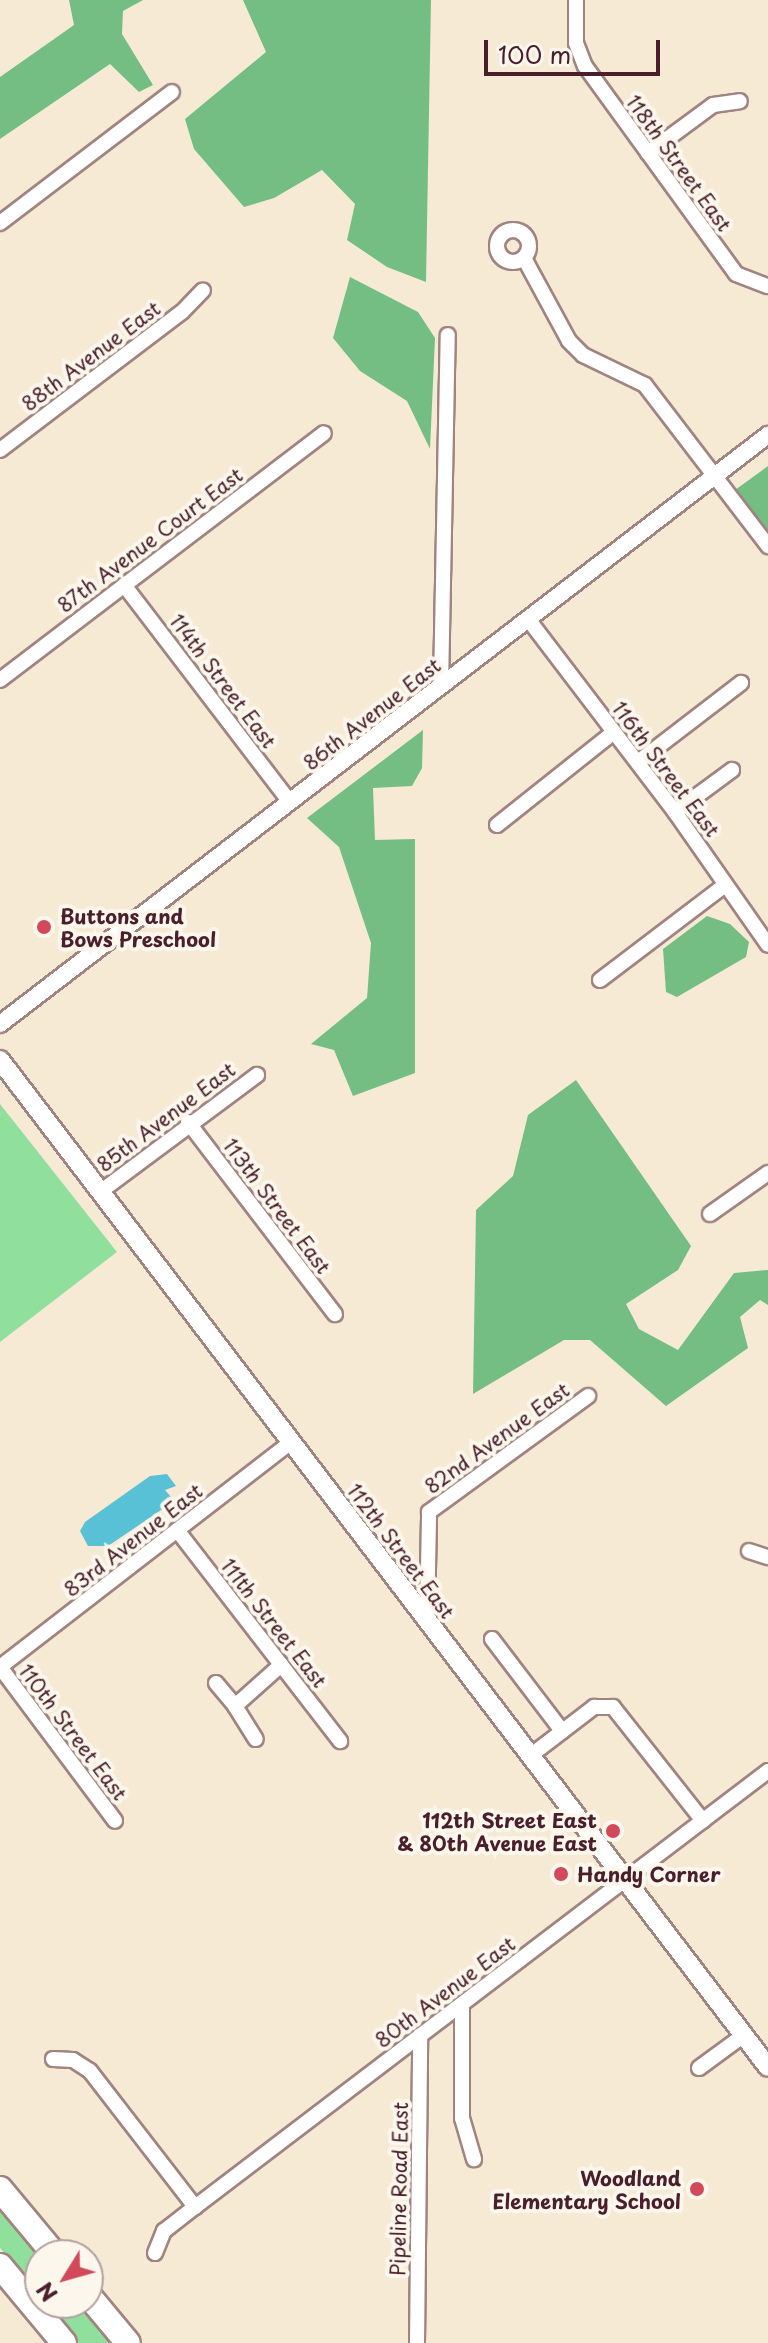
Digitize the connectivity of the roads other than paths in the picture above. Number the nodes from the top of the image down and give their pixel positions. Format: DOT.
graph roads {
  1 [pos="576,0"];
  2 [pos="172,92"];
  3 [pos="740,101"];
  4 [pos="648,153"];
  5 [pos="0,223"];
  6 [pos="524,258"];
  7 [pos="766,286"];
  8 [pos="203,290"];
  9 [pos="448,335"];
  10 [pos="324,433"];
  11 [pos="768,435"];
  12 [pos="0,450"];
  13 [pos="714,476"];
  14 [pos="768,546"];
  15 [pos="124,585"];
  16 [pos="528,619"];
  17 [pos="0,680"];
  18 [pos="741,683"];
  19 [pos="441,686"];
  20 [pos="614,732"];
  21 [pos="638,762"];
  22 [pos="732,770"];
  23 [pos="290,802"];
  24 [pos="675,812"];
  25 [pos="497,825"];
  26 [pos="724,886"];
  27 [pos="768,945"];
  28 [pos="600,980"];
  29 [pos="0,1024"];
  30 [pos="0,1060"];
  31 [pos="257,1075"];
  32 [pos="188,1122"];
  33 [pos="768,1173"];
  34 [pos="100,1192"];
  35 [pos="710,1214"];
  36 [pos="335,1314"];
  37 [pos="588,1396"];
  38 [pos="291,1442"];
  39 [pos="177,1530"];
  40 [pos="749,1551"];
  41 [pos="768,1557"];
  42 [pos="427,1621"];
  43 [pos="492,1639"];
  44 [pos="1,1663"];
  45 [pos="281,1665"];
  46 [pos="216,1683"];
  47 [pos="235,1706"];
  48 [pos="562,1731"];
  49 [pos="256,1739"];
  50 [pos="340,1741"];
  51 [pos="530,1756"];
  52 [pos="768,1771"];
  53 [pos="115,1821"];
  54 [pos="703,1821"];
  55 [pos="626,1881"];
  56 [pos="462,2004"];
  57 [pos="420,2035"];
  58 [pos="744,2035"];
  59 [pos="53,2059"];
  60 [pos="768,2067"];
  61 [pos="699,2068"];
  62 [pos="474,2159"];
  63 [pos="0,2189"];
  64 [pos="195,2207"];
  65 [pos="42,2239"];
  66 [pos="155,2253"];
  67 [pos="0,2266"];
  68 [pos="104,2314"];
  69 [pos="64,2343"];
  70 [pos="128,2343"];
  71 [pos="417,2343"];
  1 -- 4 [label="street, 118th Street East"];
  2 -- 5 [label="street"];
  3 -- 4 [label="street"];
  4 -- 7 [label="street, 118th Street East"];
  6 -- 13 [label="street"];
  8 -- 12 [label="street, 88th Avenue East"];
  9 -- 19 [label="street"];
  10 -- 15 [label="street, 87th Avenue Court East"];
  11 -- 13 [label="street, 86th Avenue East"];
  13 -- 14 [label="street"];
  13 -- 16 [label="street, 86th Avenue East"];
  15 -- 17 [label="street, 87th Avenue Court East"];
  15 -- 23 [label="street, 114th Street East"];
  16 -- 19 [label="street, 86th Avenue East"];
  16 -- 20 [label="street, 116th Street East"];
  18 -- 21 [label="street"];
  19 -- 23 [label="street, 86th Avenue East"];
  20 -- 21 [label="street, 116th Street East"];
  20 -- 25 [label="street"];
  21 -- 24 [label="street, 116th Street East"];
  22 -- 24 [label="street"];
  23 -- 29 [label="street, 86th Avenue East"];
  24 -- 26 [label="street, 116th Street East"];
  26 -- 27 [label="street, 116th Street East"];
  26 -- 28 [label="street"];
  30 -- 34 [label="main road, 112th Street East"];
  31 -- 32 [label="street, 85th Avenue East"];
  32 -- 34 [label="street, 85th Avenue East"];
  32 -- 36 [label="street, 113th Street East"];
  33 -- 35 [label="street"];
  34 -- 38 [label="main road, 112th Street East"];
  37 -- 42 [label="street, 82nd Avenue East"];
  38 -- 39 [label="street, 83rd Avenue East"];
  38 -- 42 [label="main road, 112th Street East"];
  39 -- 44 [label="street, 83rd Avenue East"];
  39 -- 45 [label="street, 111th Street East"];
  40 -- 41 [label="street"];
  42 -- 51 [label="main road, 112th Street East"];
  43 -- 48 [label="street"];
  44 -- 53 [label="street, 110th Street East"];
  45 -- 47 [label="street"];
  45 -- 50 [label="street, 111th Street East"];
  46 -- 47 [label="street"];
  47 -- 49 [label="street"];
  48 -- 51 [label="street"];
  48 -- 54 [label="street"];
  51 -- 55 [label="main road, 112th Street East"];
  52 -- 54 [label="street, 80th Avenue East"];
  54 -- 55 [label="street, 80th Avenue East"];
  55 -- 56 [label="street, 80th Avenue East"];
  55 -- 58 [label="main road, 112th Street East"];
  56 -- 57 [label="street, 80th Avenue East"];
  56 -- 62 [label="street"];
  57 -- 64 [label="street, 80th Avenue East"];
  57 -- 71 [label="street, Pipeline Road East"];
  58 -- 60 [label="main road, 112th Street East"];
  58 -- 61 [label="street"];
  59 -- 64 [label="street"];
  63 -- 65 [label="highway"];
  64 -- 66 [label="street, 80th Avenue East"];
  67 -- 69 [label="highway"];
  68 -- 70 [label="highway"];
}
